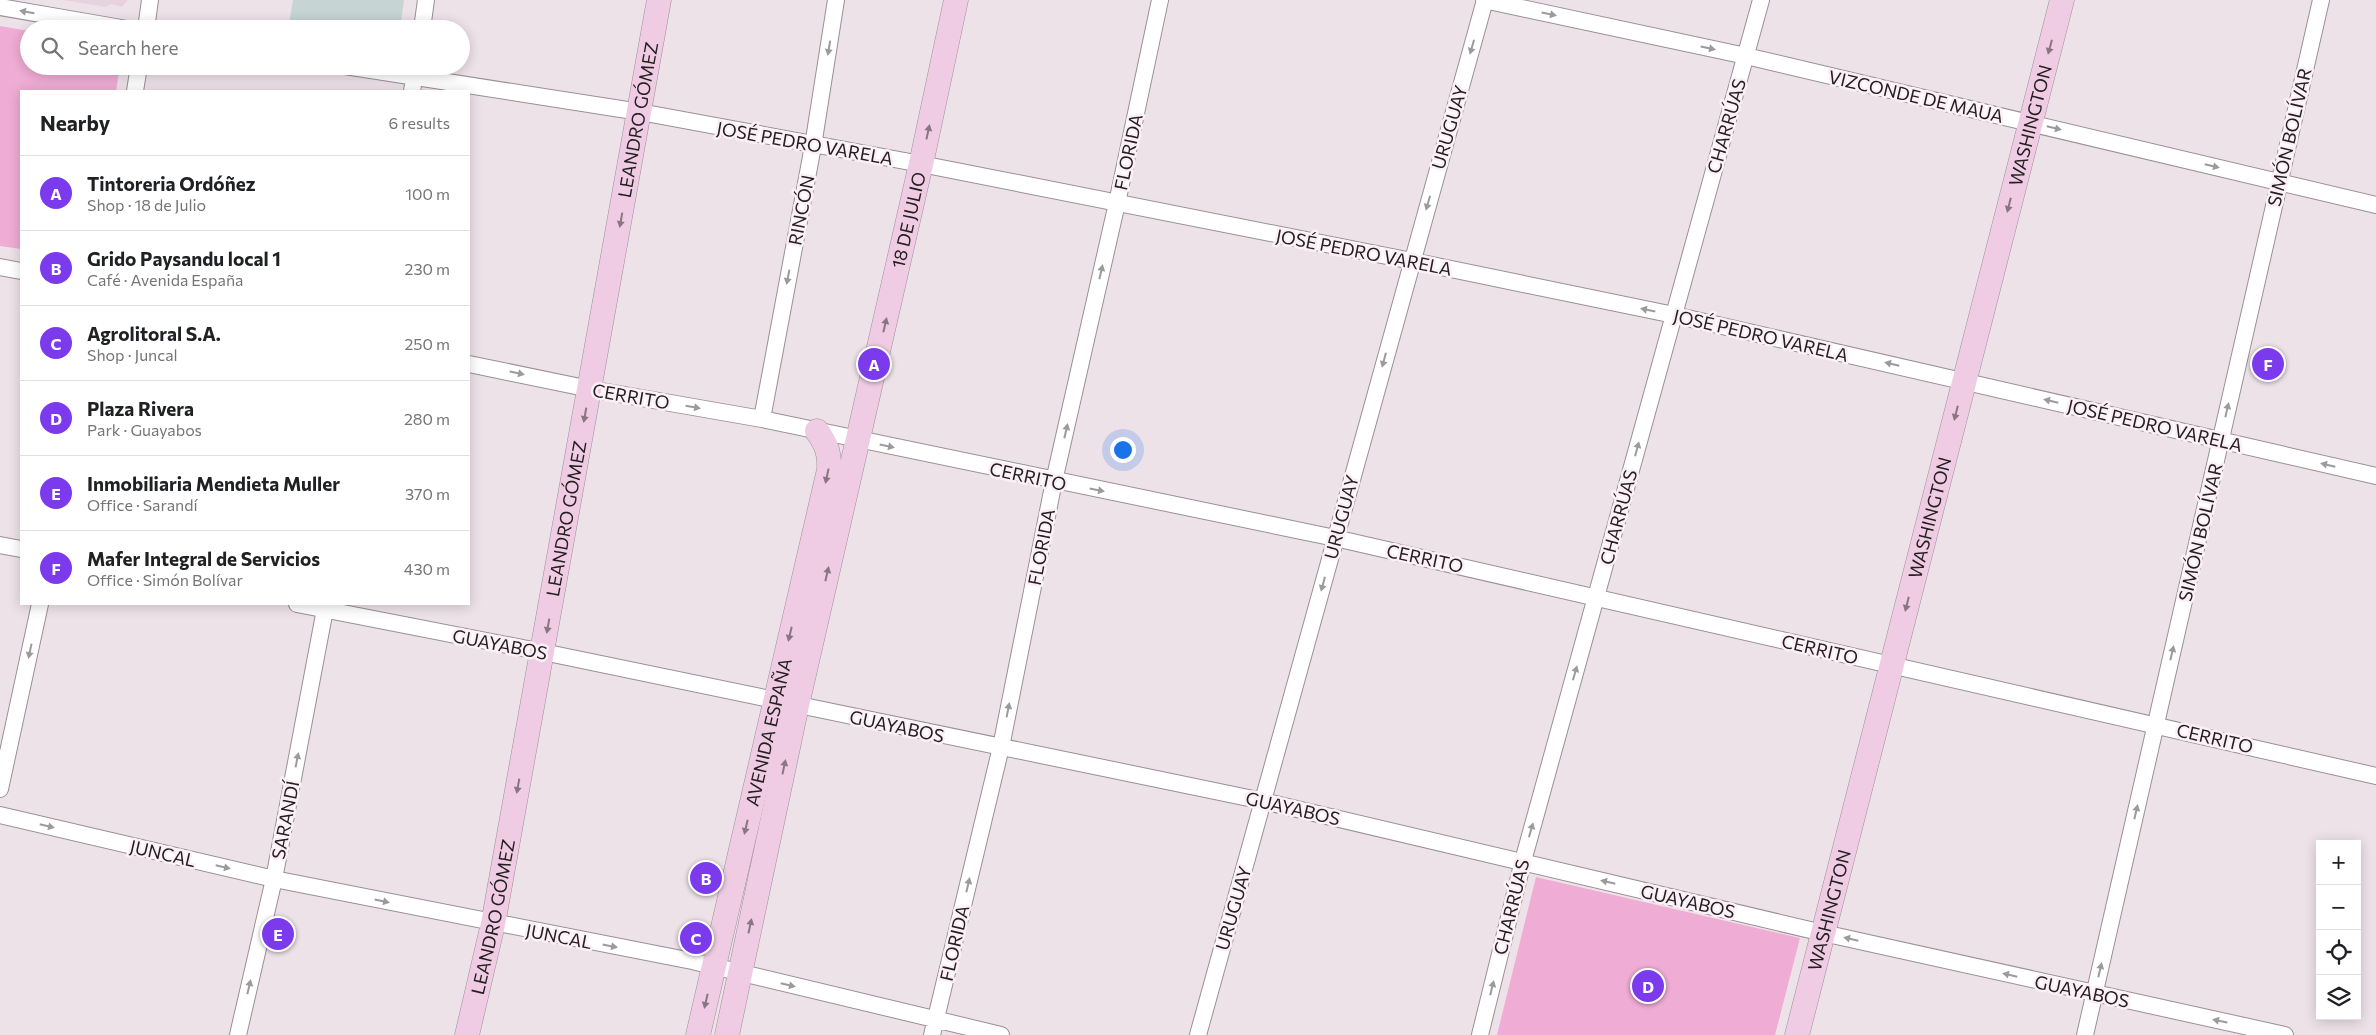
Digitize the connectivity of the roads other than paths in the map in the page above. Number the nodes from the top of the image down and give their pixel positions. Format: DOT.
graph roads {
  1 [pos="150,0"];
  2 [pos="426,0"];
  3 [pos="659,0"];
  4 [pos="836,0"];
  5 [pos="956,0"];
  6 [pos="1160,0"];
  7 [pos="1485,0"];
  8 [pos="1761,0"];
  9 [pos="2062,0"];
  10 [pos="2321,0"];
  11 [pos="0,7"];
  12 [pos="75,20"];
  13 [pos="147,20"];
  14 [pos="423,20"];
  15 [pos="1746,56"];
  16 [pos="138,75"];
  17 [pos="393,75"];
  18 [pos="414,79"];
  19 [pos="135,90"];
  20 [pos="640,112"];
  21 [pos="2030,123"];
  22 [pos="813,146"];
  23 [pos="922,164"];
  24 [pos="2279,182"];
  25 [pos="1117,203"];
  26 [pos="2376,205"];
  27 [pos="1412,262"];
  28 [pos="0,267"];
  29 [pos="20,272"];
  30 [pos="1674,315"];
  31 [pos="470,364"];
  32 [pos="1964,380"];
  33 [pos="590,388"];
  34 [pos="762,419"];
  35 [pos="817,431"];
  36 [pos="858,440"];
  37 [pos="2220,440"];
  38 [pos="2376,476"];
  39 [pos="1054,481"];
  40 [pos="1335,538"];
  41 [pos="0,545"];
  42 [pos="20,549"];
  43 [pos="1597,596"];
  44 [pos="40,605"];
  45 [pos="307,605"];
  46 [pos="326,607"];
  47 [pos="543,652"];
  48 [pos="1891,666"];
  49 [pos="786,704"];
  50 [pos="2156,724"];
  51 [pos="1001,747"];
  52 [pos="2376,776"];
  53 [pos="0,789"];
  54 [pos="1263,801"];
  55 [pos="0,815"];
  56 [pos="1522,861"];
  57 [pos="274,879"];
  58 [pos="493,924"];
  59 [pos="1823,933"];
  60 [pos="714,967"];
  61 [pos="740,974"];
  62 [pos="2094,994"];
  63 [pos="934,1027"];
  64 [pos="238,1035"];
  65 [pos="467,1035"];
  66 [pos="698,1035"];
  67 [pos="726,1035"];
  68 [pos="1001,1035"];
  69 [pos="1198,1035"];
  70 [pos="1480,1035"];
  71 [pos="1797,1035"];
  72 [pos="2085,1035"];
  73 [pos="2285,1035"];
  1 -- 13 [label="street"];
  2 -- 14 [label="street"];
  3 -- 20 [label="street, LEANDRO GÓMEZ"];
  4 -- 22 [label="street, RINCÓN, one-way"];
  23 -- 5 [label="street, 18 DE JULIO, one-way"];
  6 -- 25 [label="street, FLORIDA"];
  7 -- 15 [label="street, VIZCONDE DE MAUA, one-way"];
  7 -- 27 [label="street, URUGUAY, one-way"];
  8 -- 15 [label="street, CHARRÚAS"];
  9 -- 21 [label="street, WASHINGTON, one-way"];
  10 -- 24 [label="street, SIMÓN BOLÍVAR"];
  12 -- 11 [label="street, one-way"];
  15 -- 21 [label="street, VIZCONDE DE MAUA"];
  15 -- 30 [label="street, CHARRÚAS"];
  16 -- 19 [label="street"];
  17 -- 18 [label="street, JOSÉ PEDRO VARELA"];
  18 -- 20 [label="street, JOSÉ PEDRO VARELA"];
  20 -- 22 [label="street, JOSÉ PEDRO VARELA"];
  20 -- 33 [label="street, LEANDRO GÓMEZ, one-way"];
  21 -- 24 [label="street, VIZCONDE DE MAUA, one-way"];
  21 -- 32 [label="street, WASHINGTON, one-way"];
  22 -- 23 [label="street, JOSÉ PEDRO VARELA"];
  22 -- 34 [label="street, RINCÓN, one-way"];
  23 -- 25 [label="street, JOSÉ PEDRO VARELA"];
  36 -- 23 [label="street, 18 DE JULIO, one-way"];
  24 -- 26 [label="street, VIZCONDE DE MAUA"];
  37 -- 24 [label="street, SIMÓN BOLÍVAR, one-way"];
  25 -- 27 [label="street, JOSÉ PEDRO VARELA"];
  39 -- 25 [label="street, FLORIDA, one-way"];
  30 -- 27 [label="street, JOSÉ PEDRO VARELA, one-way"];
  27 -- 40 [label="street, URUGUAY, one-way"];
  28 -- 29 [label="street"];
  32 -- 30 [label="street, JOSÉ PEDRO VARELA, one-way"];
  43 -- 30 [label="street, CHARRÚAS, one-way"];
  31 -- 33 [label="street, CERRITO, one-way"];
  37 -- 32 [label="street, JOSÉ PEDRO VARELA, one-way"];
  32 -- 48 [label="street, WASHINGTON, one-way"];
  33 -- 34 [label="street, CERRITO, one-way"];
  33 -- 47 [label="street, LEANDRO GÓMEZ, one-way"];
  34 -- 35 [label="street, CERRITO"];
  35 -- 36 [label="street, CERRITO"];
  35 -- 49 [label="street, AVENIDA ESPAÑA, one-way"];
  36 -- 39 [label="street, CERRITO, one-way"];
  49 -- 36 [label="street, AVENIDA ESPAÑA, one-way"];
  38 -- 37 [label="street, JOSÉ PEDRO VARELA, one-way"];
  50 -- 37 [label="street, SIMÓN BOLÍVAR, one-way"];
  39 -- 40 [label="street, CERRITO, one-way"];
  51 -- 39 [label="street, FLORIDA, one-way"];
  40 -- 43 [label="street, CERRITO"];
  40 -- 54 [label="street, URUGUAY, one-way"];
  41 -- 42 [label="street"];
  43 -- 48 [label="street, CERRITO"];
  56 -- 43 [label="street, CHARRÚAS, one-way"];
  44 -- 53 [label="street, one-way"];
  45 -- 46 [label="street, GUAYABOS"];
  46 -- 47 [label="street, GUAYABOS"];
  57 -- 46 [label="street, SARANDÍ, one-way"];
  47 -- 49 [label="street, GUAYABOS"];
  47 -- 58 [label="street, LEANDRO GÓMEZ, one-way"];
  48 -- 50 [label="street, CERRITO"];
  48 -- 59 [label="street, WASHINGTON"];
  49 -- 51 [label="street, GUAYABOS"];
  49 -- 60 [label="street, AVENIDA ESPAÑA, one-way"];
  61 -- 49 [label="street, AVENIDA ESPAÑA, one-way"];
  50 -- 52 [label="street, CERRITO"];
  62 -- 50 [label="street, SIMÓN BOLÍVAR, one-way"];
  51 -- 54 [label="street, GUAYABOS"];
  63 -- 51 [label="street, FLORIDA, one-way"];
  54 -- 56 [label="street, GUAYABOS"];
  54 -- 69 [label="street, URUGUAY"];
  55 -- 57 [label="street, JUNCAL, one-way"];
  59 -- 56 [label="street, GUAYABOS, one-way"];
  70 -- 56 [label="street, CHARRÚAS, one-way"];
  57 -- 58 [label="street, JUNCAL, one-way"];
  64 -- 57 [label="street, SARANDÍ, one-way"];
  58 -- 60 [label="street, JUNCAL, one-way"];
  58 -- 65 [label="street, LEANDRO GÓMEZ"];
  62 -- 59 [label="street, GUAYABOS, one-way"];
  59 -- 71 [label="street, WASHINGTON"];
  60 -- 61 [label="street, JUNCAL"];
  60 -- 66 [label="street, AVENIDA ESPAÑA, one-way"];
  61 -- 63 [label="street, JUNCAL, one-way"];
  61 -- 67 [label="street, AVENIDA ESPAÑA"];
  62 -- 72 [label="street, SIMÓN BOLÍVAR"];
  73 -- 62 [label="street, GUAYABOS, one-way"];
  63 -- 68 [label="street, JUNCAL"];
}
